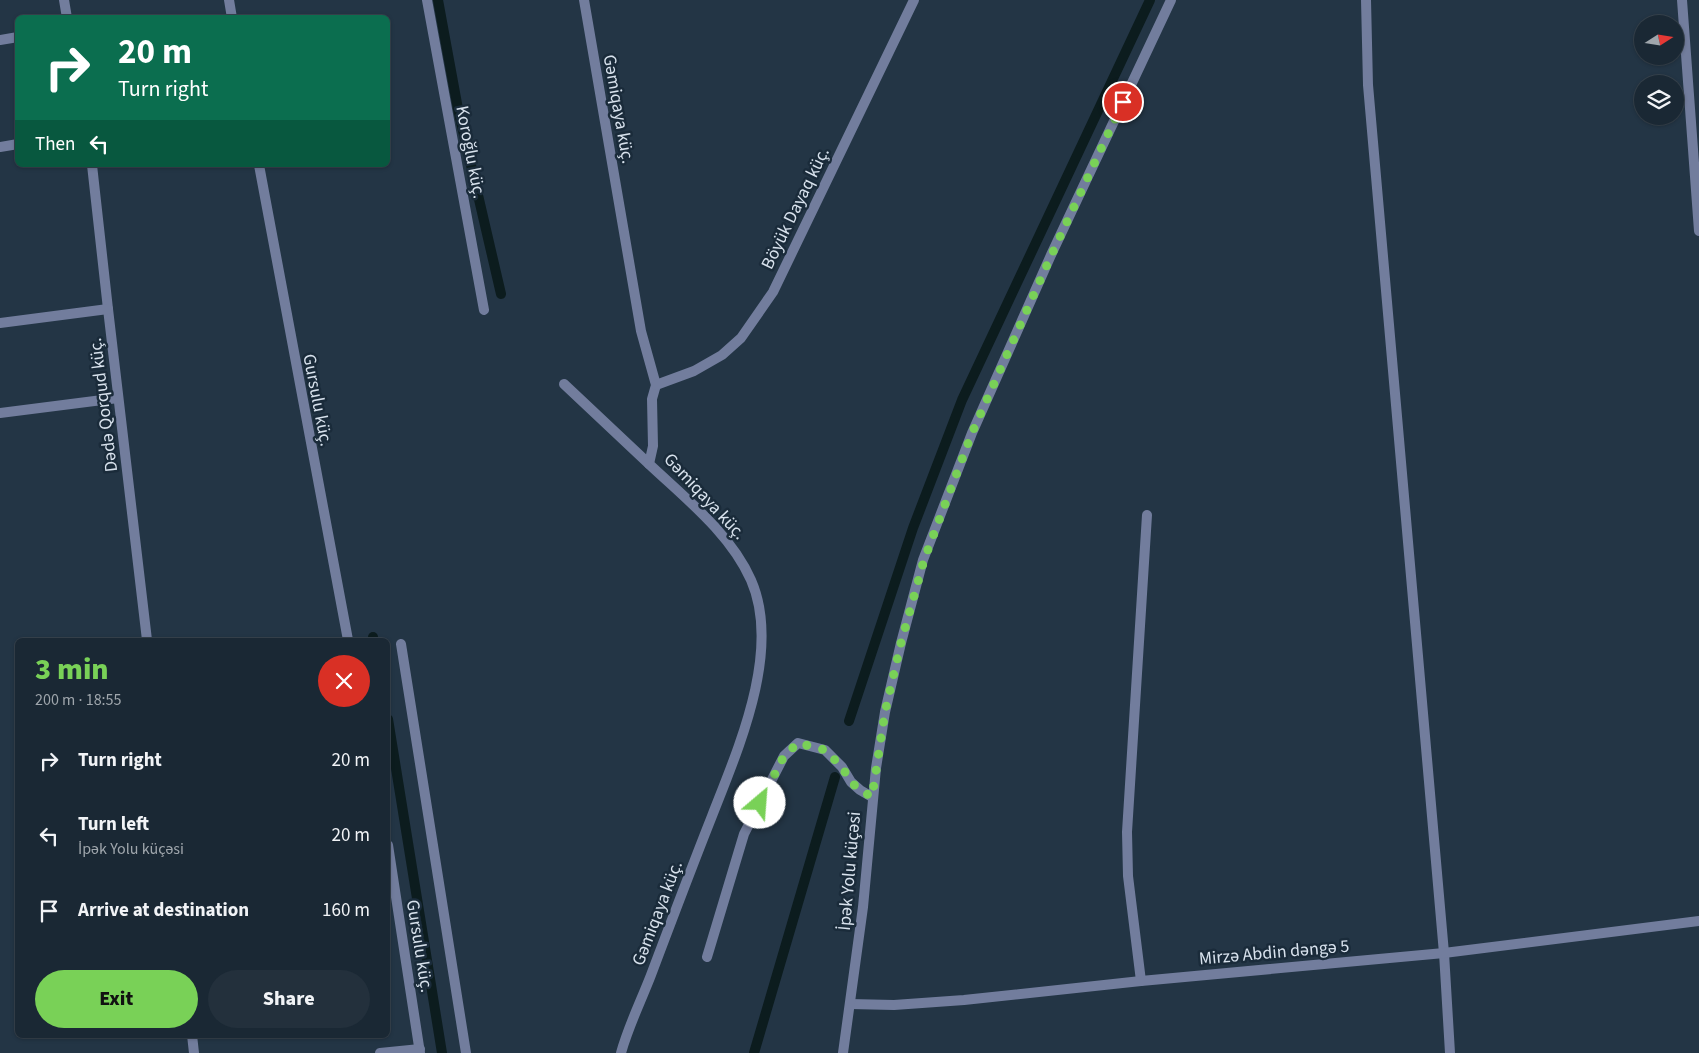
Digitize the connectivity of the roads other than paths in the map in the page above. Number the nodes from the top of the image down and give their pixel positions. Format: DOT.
graph roads {
  1 [pos="64,0"];
  2 [pos="228,0"];
  3 [pos="426,0"];
  4 [pos="584,0"];
  5 [pos="914,0"];
  6 [pos="1171,0"];
  7 [pos="1366,0"];
  8 [pos="1682,0"];
  9 [pos="66,15"];
  10 [pos="231,15"];
  11 [pos="15,38"];
  12 [pos="0,40"];
  13 [pos="15,144"];
  14 [pos="0,147"];
  15 [pos="92,167"];
  16 [pos="259,167"];
  17 [pos="1699,231"];
  18 [pos="108,309"];
  19 [pos="484,310"];
  20 [pos="0,323"];
  21 [pos="564,384"];
  22 [pos="656,385"];
  23 [pos="118,398"];
  24 [pos="0,413"];
  25 [pos="649,464"];
  26 [pos="1147,515"];
  27 [pos="148,638"];
  28 [pos="348,638"];
  29 [pos="401,644"];
  30 [pos="872,797"];
  31 [pos="390,858"];
  32 [pos="1699,921"];
  33 [pos="1444,953"];
  34 [pos="707,957"];
  35 [pos="1141,981"];
  36 [pos="850,1004"];
  37 [pos="192,1038"];
  38 [pos="420,1051"];
  39 [pos="194,1053"];
  40 [pos="380,1053"];
  41 [pos="466,1053"];
  42 [pos="621,1053"];
  43 [pos="843,1053"];
  44 [pos="1450,1053"];
  1 -- 9 [label="street"];
  2 -- 10 [label="street"];
  3 -- 19 [label="street, Koroğlu küç."];
  4 -- 22 [label="street, Gəmiqaya küç."];
  5 -- 22 [label="street, Böyük Dayaq küç."];
  6 -- 30 [label="street, İpək Yolu küçəsi"];
  7 -- 33 [label="street"];
  8 -- 17 [label="street"];
  11 -- 12 [label="street"];
  13 -- 14 [label="street"];
  15 -- 18 [label="street, Dədə Qorqud küç."];
  16 -- 28 [label="street, Gursulu küç."];
  18 -- 20 [label="street"];
  18 -- 23 [label="street, Dədə Qorqud küç."];
  21 -- 25 [label="street"];
  22 -- 25 [label="street, Gəmiqaya küç."];
  23 -- 24 [label="street"];
  23 -- 27 [label="street, Dədə Qorqud küç."];
  25 -- 42 [label="street, Gəmiqaya küç."];
  26 -- 35 [label="street"];
  29 -- 41 [label="street"];
  30 -- 34 [label="street"];
  30 -- 36 [label="street, İpək Yolu küçəsi"];
  31 -- 38 [label="street, Gursulu küç."];
  32 -- 33 [label="street, Mirzə Abdin dəngə 5"];
  33 -- 35 [label="street, Mirzə Abdin dəngə 5"];
  33 -- 44 [label="street"];
  35 -- 36 [label="street, Mirzə Abdin dəngə 5"];
  36 -- 43 [label="street, İpək Yolu küçəsi"];
  37 -- 39 [label="street"];
  38 -- 40 [label="street"];
}
